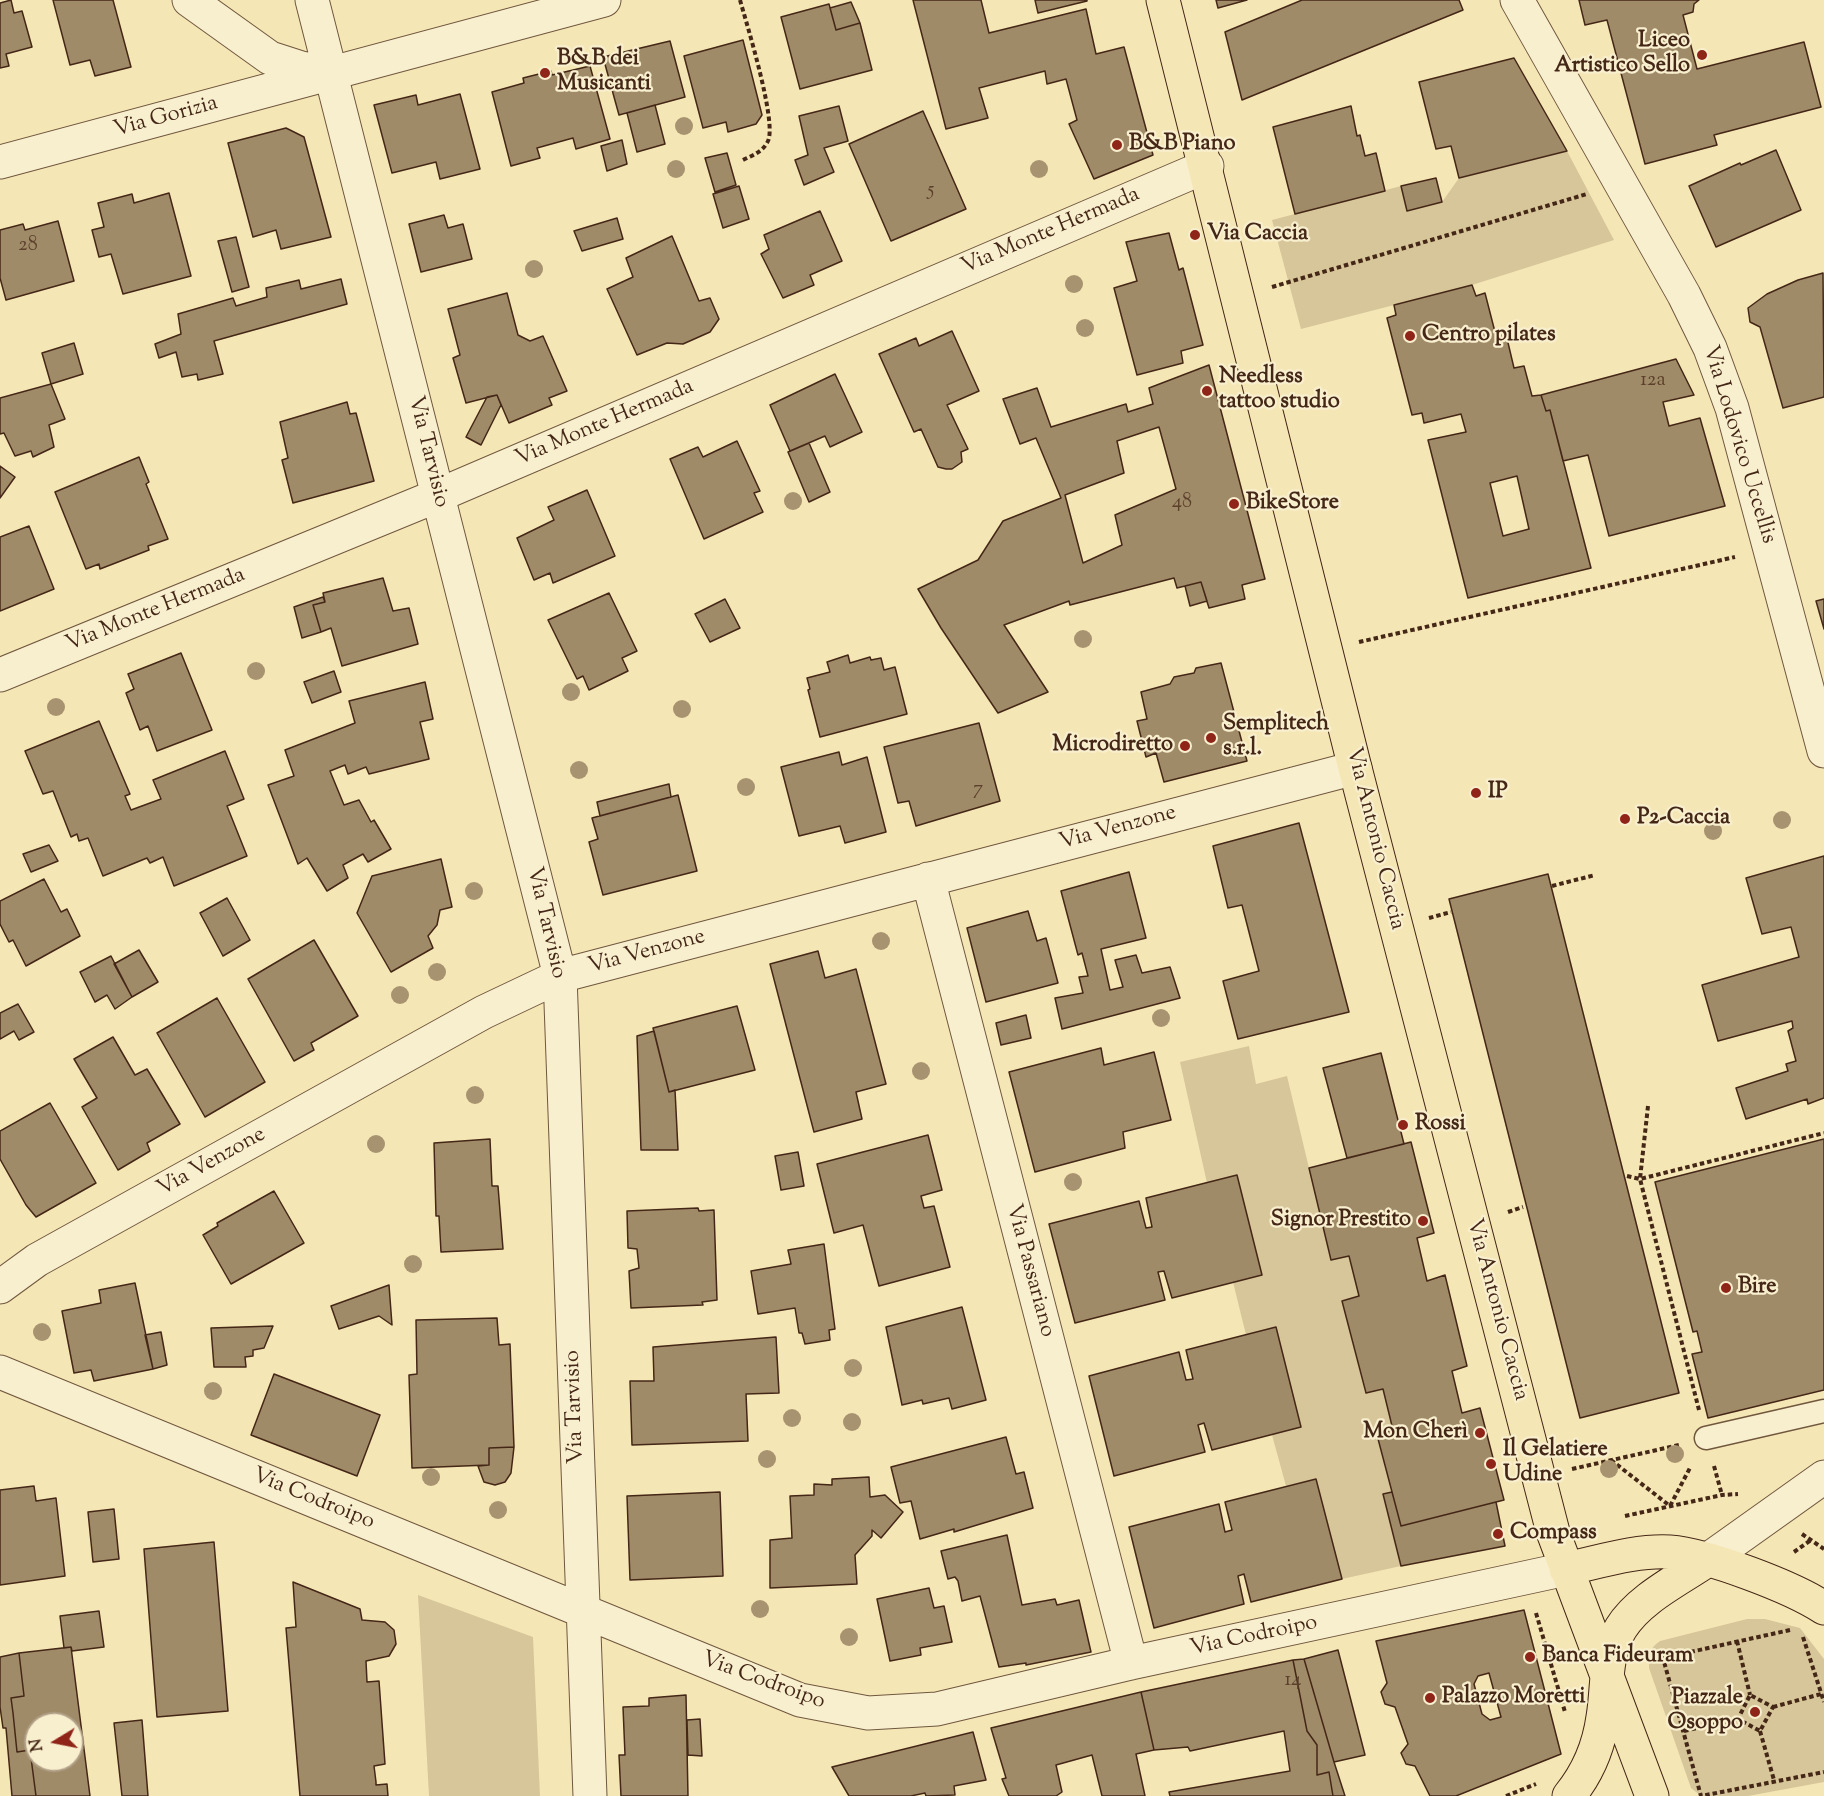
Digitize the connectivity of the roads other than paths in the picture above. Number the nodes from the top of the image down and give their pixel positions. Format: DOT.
graph roads {
  1 [pos="189,0"];
  2 [pos="312,0"];
  3 [pos="604,0"];
  4 [pos="1163,0"];
  5 [pos="1517,0"];
  6 [pos="332,74"];
  7 [pos="0,162"];
  8 [pos="1207,166"];
  9 [pos="439,495"];
  10 [pos="0,675"];
  11 [pos="1824,751"];
  12 [pos="1355,768"];
  13 [pos="928,879"];
  14 [pos="560,976"];
  15 [pos="0,1287"];
  16 [pos="0,1372"];
  17 [pos="1824,1411"];
  18 [pos="1706,1438"];
  19 [pos="1824,1477"];
  20 [pos="1706,1561"];
  21 [pos="1566,1569"];
  22 [pos="1824,1608"];
  23 [pos="584,1611"];
  24 [pos="1131,1663"];
  25 [pos="1607,1672"];
  26 [pos="590,1796"];
  27 [pos="1569,1796"];
  28 [pos="1652,1796"];
  1 -- 6 [label="street, Via Gorizia"];
  2 -- 6 [label="street, Via Tarvisio"];
  3 -- 6 [label="street, Via Gorizia"];
  4 -- 8 [label="main road, Via Antonio Caccia"];
  5 -- 11 [label="street, Via Lodovico Uccellis"];
  6 -- 7 [label="street, Via Gorizia"];
  6 -- 9 [label="street, Via Tarvisio"];
  8 -- 9 [label="street, Via Monte Hermada"];
  8 -- 12 [label="main road, Via Antonio Caccia"];
  9 -- 10 [label="street, Via Monte Hermada"];
  9 -- 14 [label="street, Via Tarvisio"];
  12 -- 13 [label="street, Via Venzone"];
  12 -- 21 [label="main road, Via Antonio Caccia"];
  13 -- 14 [label="street, Via Venzone"];
  13 -- 24 [label="street, Via Passariano"];
  14 -- 15 [label="street, Via Venzone"];
  14 -- 23 [label="street, Via Tarvisio"];
  16 -- 23 [label="street, Via Codroipo"];
  17 -- 18 [label="lane"];
  19 -- 20 [label="street"];
  20 -- 21 [label="main road"];
  20 -- 22 [label="main road"];
  20 -- 25 [label="main road"];
  21 -- 24 [label="street, Via Codroipo"];
  21 -- 25 [label="main road, Via Antonio Caccia"];
  23 -- 24 [label="street, Via Codroipo"];
  23 -- 26 [label="street, Via Tarvisio"];
  25 -- 27 [label="main road"];
  25 -- 28 [label="main road"];
}
